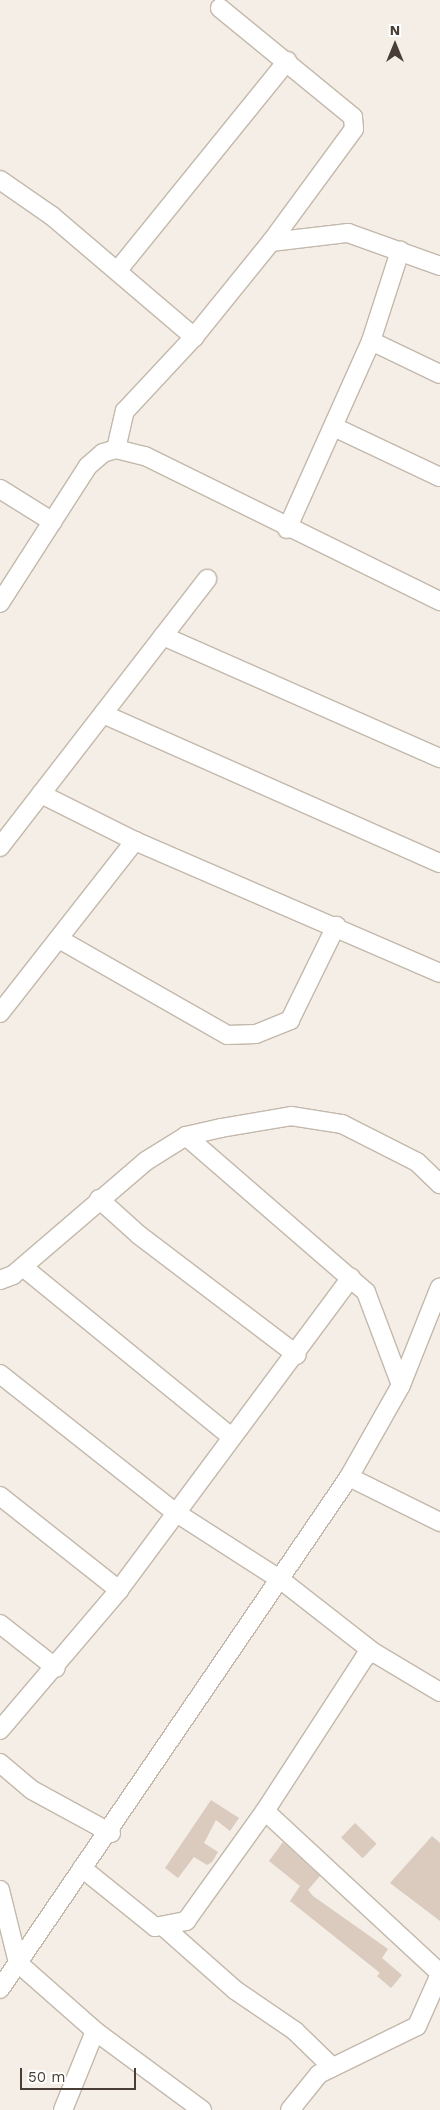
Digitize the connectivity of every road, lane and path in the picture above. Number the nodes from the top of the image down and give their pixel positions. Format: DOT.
graph roads {
  1 [pos="220,8"];
  2 [pos="287,61"];
  3 [pos="0,180"];
  4 [pos="272,242"];
  5 [pos="400,251"];
  6 [pos="440,266"];
  7 [pos="118,270"];
  8 [pos="194,337"];
  9 [pos="371,341"];
  10 [pos="440,374"];
  11 [pos="334,427"];
  12 [pos="116,449"];
  13 [pos="440,478"];
  14 [pos="0,489"];
  15 [pos="53,522"];
  16 [pos="287,529"];
  17 [pos="207,579"];
  18 [pos="440,601"];
  19 [pos="0,603"];
  20 [pos="163,636"];
  21 [pos="103,714"];
  22 [pos="440,758"];
  23 [pos="41,794"];
  24 [pos="135,841"];
  25 [pos="0,848"];
  26 [pos="440,862"];
  27 [pos="336,926"];
  28 [pos="59,939"];
  29 [pos="440,973"];
  30 [pos="0,1014"];
  31 [pos="186,1136"];
  32 [pos="440,1184"];
  33 [pos="99,1199"];
  34 [pos="23,1266"];
  35 [pos="351,1278"];
  36 [pos="0,1280"];
  37 [pos="440,1287"];
  38 [pos="296,1355"];
  39 [pos="0,1374"];
  40 [pos="401,1385"];
  41 [pos="229,1435"];
  42 [pos="349,1477"];
  43 [pos="0,1496"];
  44 [pos="175,1512"];
  45 [pos="440,1522"];
  46 [pos="281,1580"];
  47 [pos="119,1590"];
  48 [pos="0,1624"];
  49 [pos="373,1652"];
  50 [pos="56,1668"];
  51 [pos="440,1692"];
  52 [pos="0,1730"];
  53 [pos="0,1762"];
  54 [pos="265,1811"];
  55 [pos="111,1833"];
  56 [pos="82,1868"];
  57 [pos="0,1890"];
  58 [pos="165,1928"];
  59 [pos="18,1963"];
  60 [pos="440,1974"];
  61 [pos="0,1989"];
  62 [pos="96,2032"];
  63 [pos="332,2067"];
  64 [pos="176,2102"];
  65 [pos="63,2110"];
  66 [pos="202,2110"];
  67 [pos="290,2110"];
  1 -- 2 [label="street"];
  2 -- 4 [label="street"];
  2 -- 7 [label="street"];
  3 -- 7 [label="street"];
  4 -- 5 [label="street"];
  4 -- 8 [label="street"];
  5 -- 6 [label="street"];
  5 -- 9 [label="street"];
  7 -- 8 [label="street"];
  8 -- 12 [label="street"];
  9 -- 10 [label="street"];
  9 -- 11 [label="street"];
  11 -- 13 [label="street"];
  11 -- 16 [label="street"];
  12 -- 15 [label="street"];
  12 -- 16 [label="street"];
  14 -- 15 [label="street"];
  15 -- 19 [label="street"];
  16 -- 18 [label="street"];
  17 -- 20 [label="street"];
  20 -- 21 [label="street"];
  20 -- 22 [label="street"];
  21 -- 23 [label="street"];
  21 -- 26 [label="street"];
  23 -- 24 [label="street"];
  23 -- 25 [label="street"];
  24 -- 27 [label="street"];
  24 -- 28 [label="street"];
  27 -- 28 [label="street"];
  27 -- 29 [label="street"];
  28 -- 30 [label="street"];
  31 -- 32 [label="street"];
  31 -- 33 [label="street"];
  31 -- 35 [label="street"];
  33 -- 34 [label="street"];
  33 -- 38 [label="street"];
  34 -- 36 [label="street"];
  34 -- 41 [label="street"];
  35 -- 38 [label="street"];
  35 -- 40 [label="street"];
  37 -- 40 [label="street"];
  38 -- 41 [label="street"];
  39 -- 44 [label="street"];
  40 -- 42 [label="street"];
  41 -- 44 [label="street"];
  42 -- 45 [label="street"];
  42 -- 46 [label="street"];
  43 -- 47 [label="street"];
  44 -- 46 [label="street"];
  44 -- 47 [label="street"];
  46 -- 49 [label="street"];
  46 -- 55 [label="street"];
  47 -- 50 [label="street"];
  48 -- 50 [label="street"];
  49 -- 51 [label="street"];
  49 -- 54 [label="street"];
  50 -- 52 [label="street"];
  53 -- 55 [label="street"];
  54 -- 58 [label="street"];
  54 -- 60 [label="street"];
  55 -- 56 [label="street"];
  56 -- 58 [label="street"];
  56 -- 59 [label="street"];
  57 -- 59 [label="street"];
  58 -- 63 [label="street"];
  59 -- 61 [label="street"];
  59 -- 62 [label="street"];
  60 -- 63 [label="street"];
  62 -- 64 [label="street"];
  62 -- 65 [label="street"];
  63 -- 67 [label="street"];
  64 -- 66 [label="street"];
}
